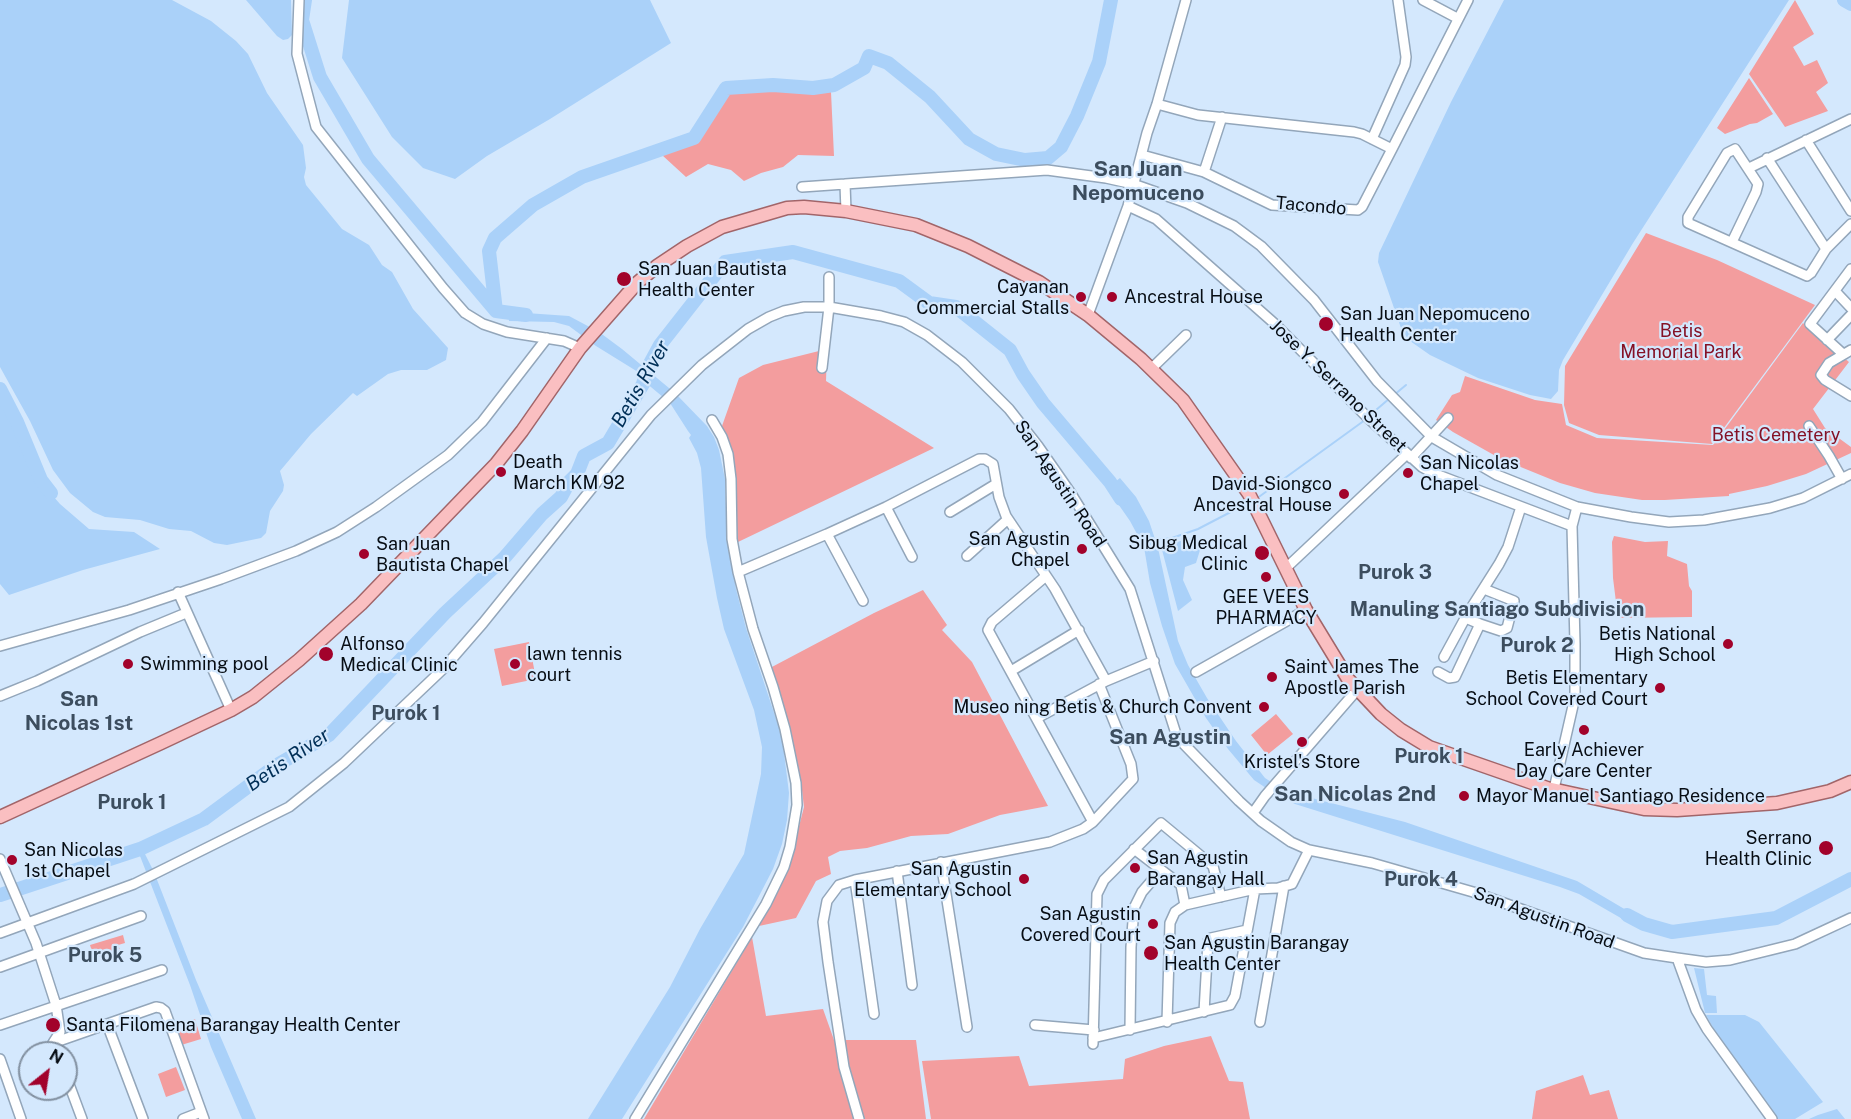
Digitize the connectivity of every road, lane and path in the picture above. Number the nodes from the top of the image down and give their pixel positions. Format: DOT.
graph roads {
  1 [pos="299,0"];
  2 [pos="1186,0"];
  3 [pos="1398,0"];
  4 [pos="1423,0"];
  5 [pos="1468,0"];
  6 [pos="1457,18"];
  7 [pos="1157,104"];
  8 [pos="1222,117"];
  9 [pos="1848,120"];
  10 [pos="1851,131"];
  11 [pos="1372,139"];
  12 [pos="1806,140"];
  13 [pos="1392,149"];
  14 [pos="1142,154"];
  15 [pos="1767,158"];
  16 [pos="1749,168"];
  17 [pos="1204,172"];
  18 [pos="845,184"];
  19 [pos="1133,184"];
  20 [pos="802,187"];
  21 [pos="1128,207"];
  22 [pos="846,211"];
  23 [pos="1851,211"];
  24 [pos="1851,224"];
  25 [pos="1732,242"];
  26 [pos="1826,249"];
  27 [pos="1851,269"];
  28 [pos="829,277"];
  29 [pos="1835,291"];
  30 [pos="829,307"];
  31 [pos="1851,308"];
  32 [pos="1088,315"];
  33 [pos="1851,315"];
  34 [pos="1186,335"];
  35 [pos="548,338"];
  36 [pos="1827,340"];
  37 [pos="582,346"];
  38 [pos="1847,352"];
  39 [pos="822,368"];
  40 [pos="1151,369"];
  41 [pos="1851,396"];
  42 [pos="1448,418"];
  43 [pos="712,420"];
  44 [pos="1809,426"];
  45 [pos="1432,436"];
  46 [pos="1409,456"];
  47 [pos="1851,474"];
  48 [pos="1842,479"];
  49 [pos="996,484"];
  50 [pos="886,507"];
  51 [pos="1521,507"];
  52 [pos="1577,507"];
  53 [pos="950,512"];
  54 [pos="1008,519"];
  55 [pos="1572,526"];
  56 [pos="827,534"];
  57 [pos="967,556"];
  58 [pos="912,557"];
  59 [pos="1285,569"];
  60 [pos="738,572"];
  61 [pos="1046,576"];
  62 [pos="1484,589"];
  63 [pos="178,592"];
  64 [pos="863,601"];
  65 [pos="1305,610"];
  66 [pos="186,613"];
  67 [pos="1467,616"];
  68 [pos="1480,624"];
  69 [pos="1079,630"];
  70 [pos="0,646"];
  71 [pos="1444,657"];
  72 [pos="1154,662"];
  73 [pos="1011,671"];
  74 [pos="1196,672"];
  75 [pos="1438,672"];
  76 [pos="1102,683"];
  77 [pos="1357,690"];
  78 [pos="0,696"];
  79 [pos="231,710"];
  80 [pos="1037,718"];
  81 [pos="1851,782"];
  82 [pos="1554,789"];
  83 [pos="1253,813"];
  84 [pos="0,817"];
  85 [pos="1093,822"];
  86 [pos="1134,849"];
  87 [pos="1309,850"];
  88 [pos="0,859"];
  89 [pos="941,862"];
  90 [pos="1161,870"];
  91 [pos="897,871"];
  92 [pos="855,880"];
  93 [pos="1284,886"];
  94 [pos="1255,890"];
  95 [pos="1221,897"];
  96 [pos="1185,905"];
  97 [pos="141,916"];
  98 [pos="1851,918"];
  99 [pos="26,923"];
  100 [pos="1247,930"];
  101 [pos="0,933"];
  102 [pos="38,952"];
  103 [pos="1677,958"];
  104 [pos="0,967"];
  105 [pos="162,970"];
  106 [pos="912,985"];
  107 [pos="56,1005"];
  108 [pos="1204,1012"];
  109 [pos="874,1014"];
  110 [pos="1167,1022"];
  111 [pos="1260,1022"];
  112 [pos="107,1024"];
  113 [pos="0,1025"];
  114 [pos="1035,1025"];
  115 [pos="967,1027"];
  116 [pos="1130,1030"];
  117 [pos="1094,1037"];
  118 [pos="54,1041"];
  119 [pos="59,1041"];
  120 [pos="0,1059"];
  121 [pos="75,1101"];
  122 [pos="203,1116"];
  123 [pos="21,1119"];
  124 [pos="82,1119"];
  125 [pos="143,1119"];
  126 [pos="183,1119"];
  127 [pos="635,1119"];
  128 [pos="859,1119"];
  129 [pos="1772,1119"];
  1 -- 35 [label="street"];
  2 -- 7 [label="street"];
  3 -- 11 [label="street"];
  4 -- 6 [label="street"];
  5 -- 6 [label="street"];
  6 -- 13 [label="street"];
  7 -- 8 [label="street"];
  7 -- 14 [label="street"];
  8 -- 11 [label="street"];
  8 -- 17 [label="street"];
  9 -- 10 [label="street"];
  9 -- 12 [label="street"];
  11 -- 13 [label="street"];
  12 -- 15 [label="street"];
  12 -- 23 [label="street"];
  13 -- 17 [label="street, Tacondo"];
  14 -- 17 [label="street, Tacondo"];
  14 -- 19 [label="street"];
  15 -- 16 [label="street"];
  15 -- 26 [label="street"];
  16 -- 25 [label="street"];
  16 -- 25 [label="street"];
  18 -- 19 [label="street"];
  18 -- 20 [label="street"];
  18 -- 22 [label="street"];
  19 -- 21 [label="street"];
  19 -- 45 [label="street"];
  21 -- 32 [label="street"];
  21 -- 46 [label="street, Jose Y. Serrano Street"];
  22 -- 32 [label="main road"];
  22 -- 37 [label="main road"];
  24 -- 26 [label="street"];
  25 -- 26 [label="street"];
  27 -- 29 [label="street"];
  28 -- 30 [label="street"];
  29 -- 31 [label="street"];
  29 -- 36 [label="street"];
  30 -- 39 [label="street"];
  30 -- 72 [label="street, San Agustin Road"];
  30 -- 99 [label="street, San Agustin Road"];
  32 -- 40 [label="main road"];
  33 -- 36 [label="street"];
  34 -- 40 [label="street"];
  35 -- 37 [label="street"];
  35 -- 63 [label="street"];
  36 -- 38 [label="street"];
  37 -- 79 [label="main road"];
  38 -- 41 [label="street"];
  40 -- 59 [label="main road"];
  42 -- 45 [label="street"];
  43 -- 60 [label="street"];
  44 -- 48 [label="street"];
  45 -- 46 [label="street"];
  45 -- 52 [label="street"];
  46 -- 51 [label="street, Jose Y. Serrano Street"];
  46 -- 59 [label="street"];
  47 -- 48 [label="street"];
  48 -- 52 [label="street"];
  49 -- 50 [label="street"];
  49 -- 53 [label="street"];
  49 -- 54 [label="street"];
  50 -- 56 [label="street"];
  50 -- 58 [label="street"];
  51 -- 55 [label="street, Jose Y. Serrano Street"];
  51 -- 62 [label="street"];
  52 -- 55 [label="street"];
  54 -- 57 [label="street"];
  54 -- 61 [label="street"];
  55 -- 82 [label="street"];
  56 -- 60 [label="street"];
  56 -- 64 [label="street"];
  59 -- 65 [label="main road"];
  60 -- 127 [label="street"];
  61 -- 69 [label="street"];
  61 -- 73 [label="street"];
  62 -- 67 [label="street"];
  62 -- 68 [label="street"];
  63 -- 66 [label="street"];
  63 -- 70 [label="street"];
  65 -- 74 [label="street"];
  65 -- 77 [label="main road"];
  66 -- 78 [label="street"];
  66 -- 79 [label="street"];
  67 -- 68 [label="street"];
  67 -- 71 [label="street"];
  68 -- 75 [label="street"];
  69 -- 73 [label="street"];
  69 -- 76 [label="street"];
  72 -- 76 [label="street"];
  72 -- 83 [label="street, San Agustin Road"];
  73 -- 80 [label="street"];
  76 -- 80 [label="street"];
  76 -- 85 [label="street"];
  77 -- 82 [label="main road"];
  77 -- 83 [label="street"];
  79 -- 84 [label="main road"];
  80 -- 85 [label="street"];
  81 -- 82 [label="main road"];
  83 -- 87 [label="street, San Agustin Road"];
  85 -- 89 [label="street"];
  86 -- 90 [label="street"];
  86 -- 95 [label="street"];
  86 -- 117 [label="street"];
  87 -- 93 [label="street"];
  87 -- 103 [label="street, San Agustin Road"];
  88 -- 99 [label="street"];
  89 -- 91 [label="street"];
  89 -- 115 [label="street"];
  90 -- 96 [label="street"];
  90 -- 116 [label="street"];
  91 -- 92 [label="street"];
  91 -- 106 [label="street"];
  92 -- 109 [label="street"];
  92 -- 128 [label="street"];
  93 -- 94 [label="street"];
  93 -- 111 [label="street"];
  94 -- 95 [label="street"];
  94 -- 100 [label="street"];
  95 -- 96 [label="street"];
  96 -- 110 [label="street"];
  97 -- 102 [label="street"];
  98 -- 103 [label="street, San Agustin Road"];
  99 -- 101 [label="street, San Agustin Road"];
  99 -- 102 [label="street"];
  100 -- 108 [label="street"];
  100 -- 108 [label="street"];
  102 -- 104 [label="street"];
  102 -- 107 [label="street"];
  103 -- 129 [label="street"];
  105 -- 107 [label="street"];
  107 -- 113 [label="street"];
  107 -- 118 [label="street"];
  108 -- 110 [label="street"];
  110 -- 116 [label="street"];
  112 -- 119 [label="street"];
  112 -- 122 [label="street"];
  112 -- 125 [label="street"];
  114 -- 117 [label="street"];
  116 -- 117 [label="street"];
  120 -- 123 [label="street"];
  121 -- 124 [label="street"];
  122 -- 126 [label="street"];
}
